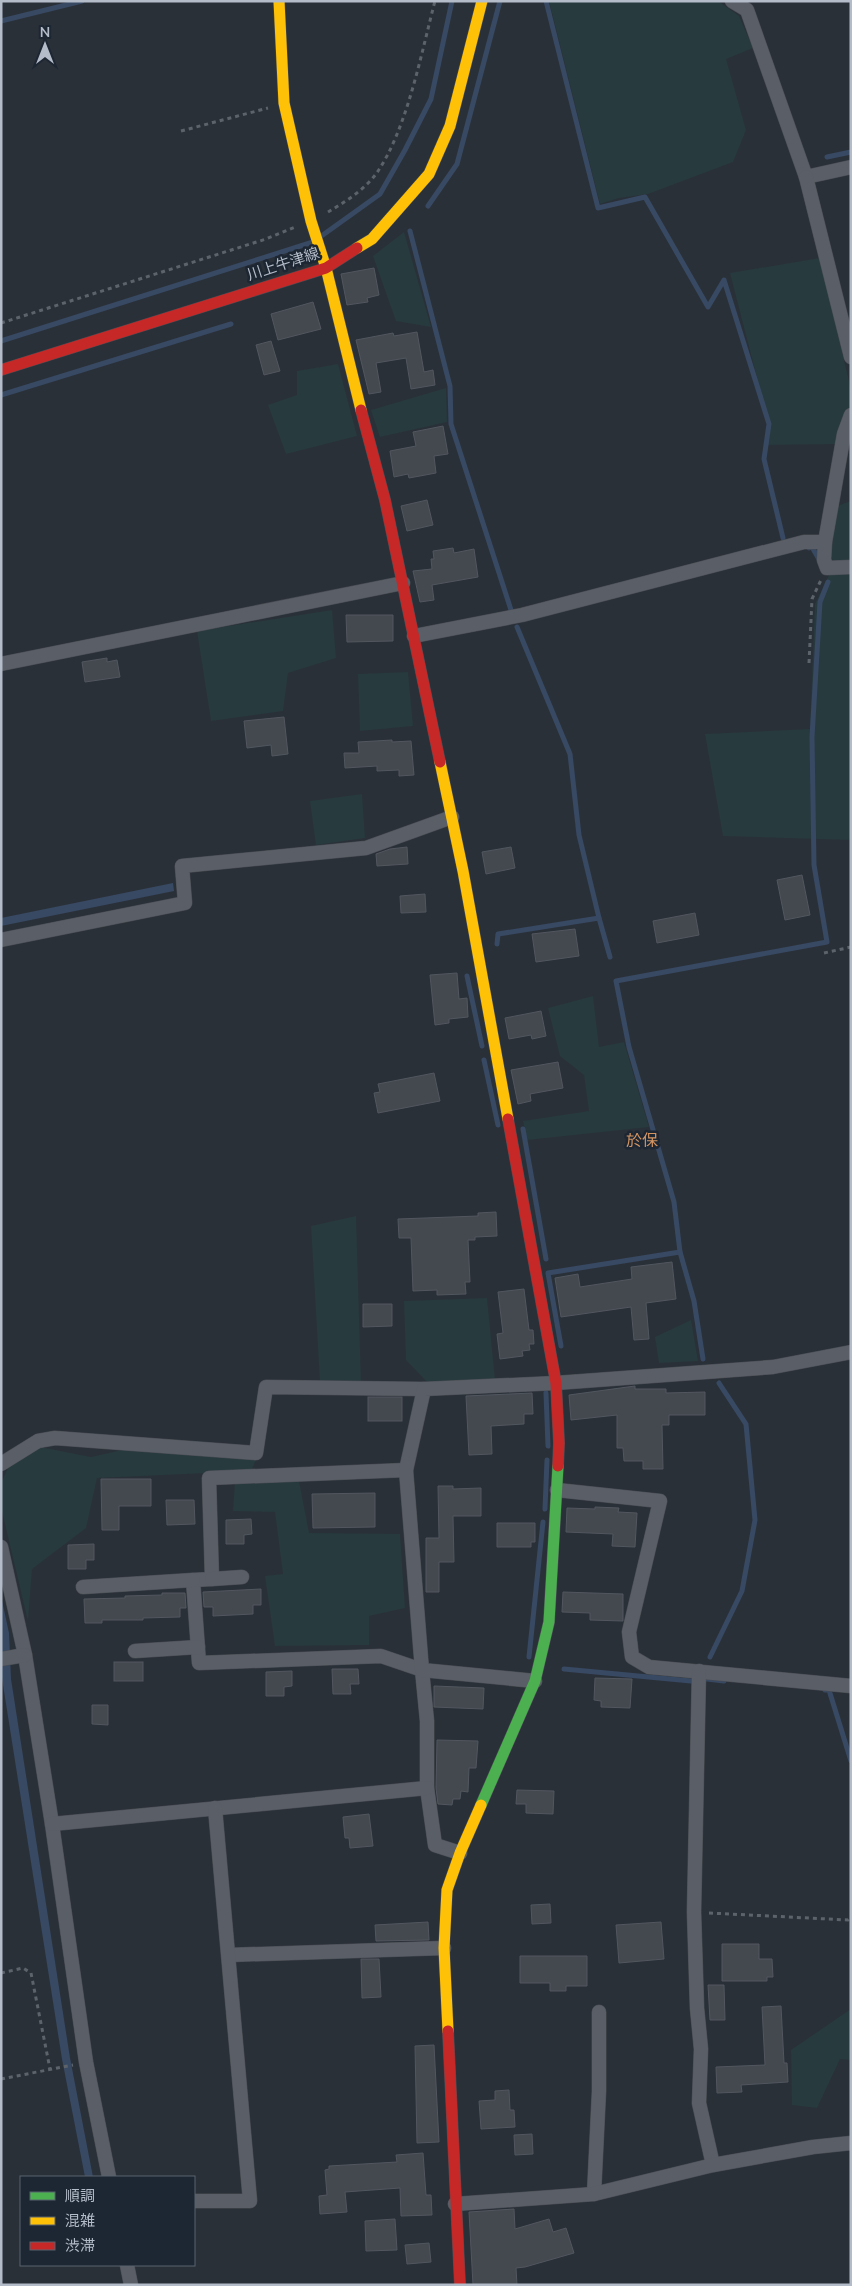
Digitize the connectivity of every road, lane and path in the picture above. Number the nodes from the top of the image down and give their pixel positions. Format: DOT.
graph roads {
  1 [pos="279,1"];
  2 [pos="435,1"];
  3 [pos="482,1"];
  4 [pos="732,1"];
  5 [pos="284,103"];
  6 [pos="181,131"];
  7 [pos="851,168"];
  8 [pos="806,177"];
  9 [pos="311,221"];
  10 [pos="326,268"];
  11 [pos="1,323"];
  12 [pos="851,357"];
  13 [pos="1,370"];
  14 [pos="851,416"];
  15 [pos="824,542"];
  16 [pos="851,567"];
  17 [pos="827,568"];
  18 [pos="403,583"];
  19 [pos="414,636"];
  20 [pos="809,663"];
  21 [pos="1,664"];
  22 [pos="452,817"];
  23 [pos="1,940"];
  24 [pos="851,947"];
  25 [pos="824,953"];
  26 [pos="851,1352"];
  27 [pos="556,1383"];
  28 [pos="424,1389"];
  29 [pos="1,1464"];
  30 [pos="406,1470"];
  31 [pos="557,1490"];
  32 [pos="1,1547"];
  33 [pos="242,1577"];
  34 [pos="212,1579"];
  35 [pos="193,1580"];
  36 [pos="84,1587"];
  37 [pos="198,1647"];
  38 [pos="134,1651"];
  39 [pos="25,1655"];
  40 [pos="1,1659"];
  41 [pos="422,1670"];
  42 [pos="699,1671"];
  43 [pos="535,1681"];
  44 [pos="851,1686"];
  45 [pos="427,1788"];
  46 [pos="216,1808"];
  47 [pos="52,1824"];
  48 [pos="460,1853"];
  49 [pos="694,1912"];
  50 [pos="851,1918"];
  51 [pos="444,1948"];
  52 [pos="228,1955"];
  53 [pos="1,1972"];
  54 [pos="599,2012"];
  55 [pos="86,2062"];
  56 [pos="50,2069"];
  57 [pos="1,2079"];
  58 [pos="851,2143"];
  59 [pos="712,2165"];
  60 [pos="109,2176"];
  61 [pos="594,2194"];
  62 [pos="195,2201"];
  63 [pos="456,2204"];
  64 [pos="127,2266"];
  65 [pos="131,2285"];
  66 [pos="460,2285"];
  1 -- 5 [label="street"];
  2 -- 9 [label="path"];
  3 -- 10 [label="street, 川上牛津線"];
  4 -- 8 [label="street"];
  5 -- 6 [label="path"];
  5 -- 9 [label="street"];
  7 -- 8 [label="street"];
  8 -- 12 [label="street"];
  9 -- 10 [label="street"];
  9 -- 11 [label="path"];
  10 -- 13 [label="street, 川上牛津線"];
  10 -- 18 [label="street"];
  14 -- 15 [label="street"];
  15 -- 17 [label="street"];
  15 -- 19 [label="street"];
  16 -- 17 [label="street"];
  17 -- 20 [label="path"];
  18 -- 19 [label="street"];
  18 -- 21 [label="street"];
  19 -- 22 [label="street"];
  22 -- 23 [label="street"];
  22 -- 27 [label="street"];
  24 -- 25 [label="path"];
  26 -- 27 [label="street"];
  27 -- 28 [label="street"];
  27 -- 31 [label="street"];
  28 -- 29 [label="street"];
  28 -- 30 [label="street"];
  30 -- 34 [label="street"];
  30 -- 41 [label="street"];
  31 -- 42 [label="street"];
  31 -- 43 [label="street"];
  32 -- 39 [label="street"];
  33 -- 34 [label="street"];
  34 -- 35 [label="street"];
  35 -- 36 [label="street"];
  35 -- 37 [label="street"];
  37 -- 38 [label="street"];
  37 -- 41 [label="street"];
  39 -- 40 [label="street"];
  39 -- 47 [label="street"];
  41 -- 43 [label="street"];
  41 -- 45 [label="street"];
  42 -- 44 [label="street"];
  42 -- 49 [label="street"];
  43 -- 48 [label="street"];
  45 -- 46 [label="street"];
  45 -- 48 [label="street"];
  46 -- 47 [label="street"];
  46 -- 52 [label="street"];
  47 -- 55 [label="street"];
  48 -- 51 [label="street"];
  49 -- 50 [label="path"];
  49 -- 59 [label="street"];
  51 -- 52 [label="street"];
  51 -- 63 [label="street"];
  52 -- 62 [label="street"];
  53 -- 56 [label="path"];
  54 -- 61 [label="street"];
  55 -- 56 [label="path"];
  55 -- 60 [label="street"];
  56 -- 57 [label="path"];
  58 -- 59 [label="street"];
  59 -- 61 [label="street"];
  61 -- 63 [label="street"];
  63 -- 66 [label="street"];
  64 -- 65 [label="street"];
}
